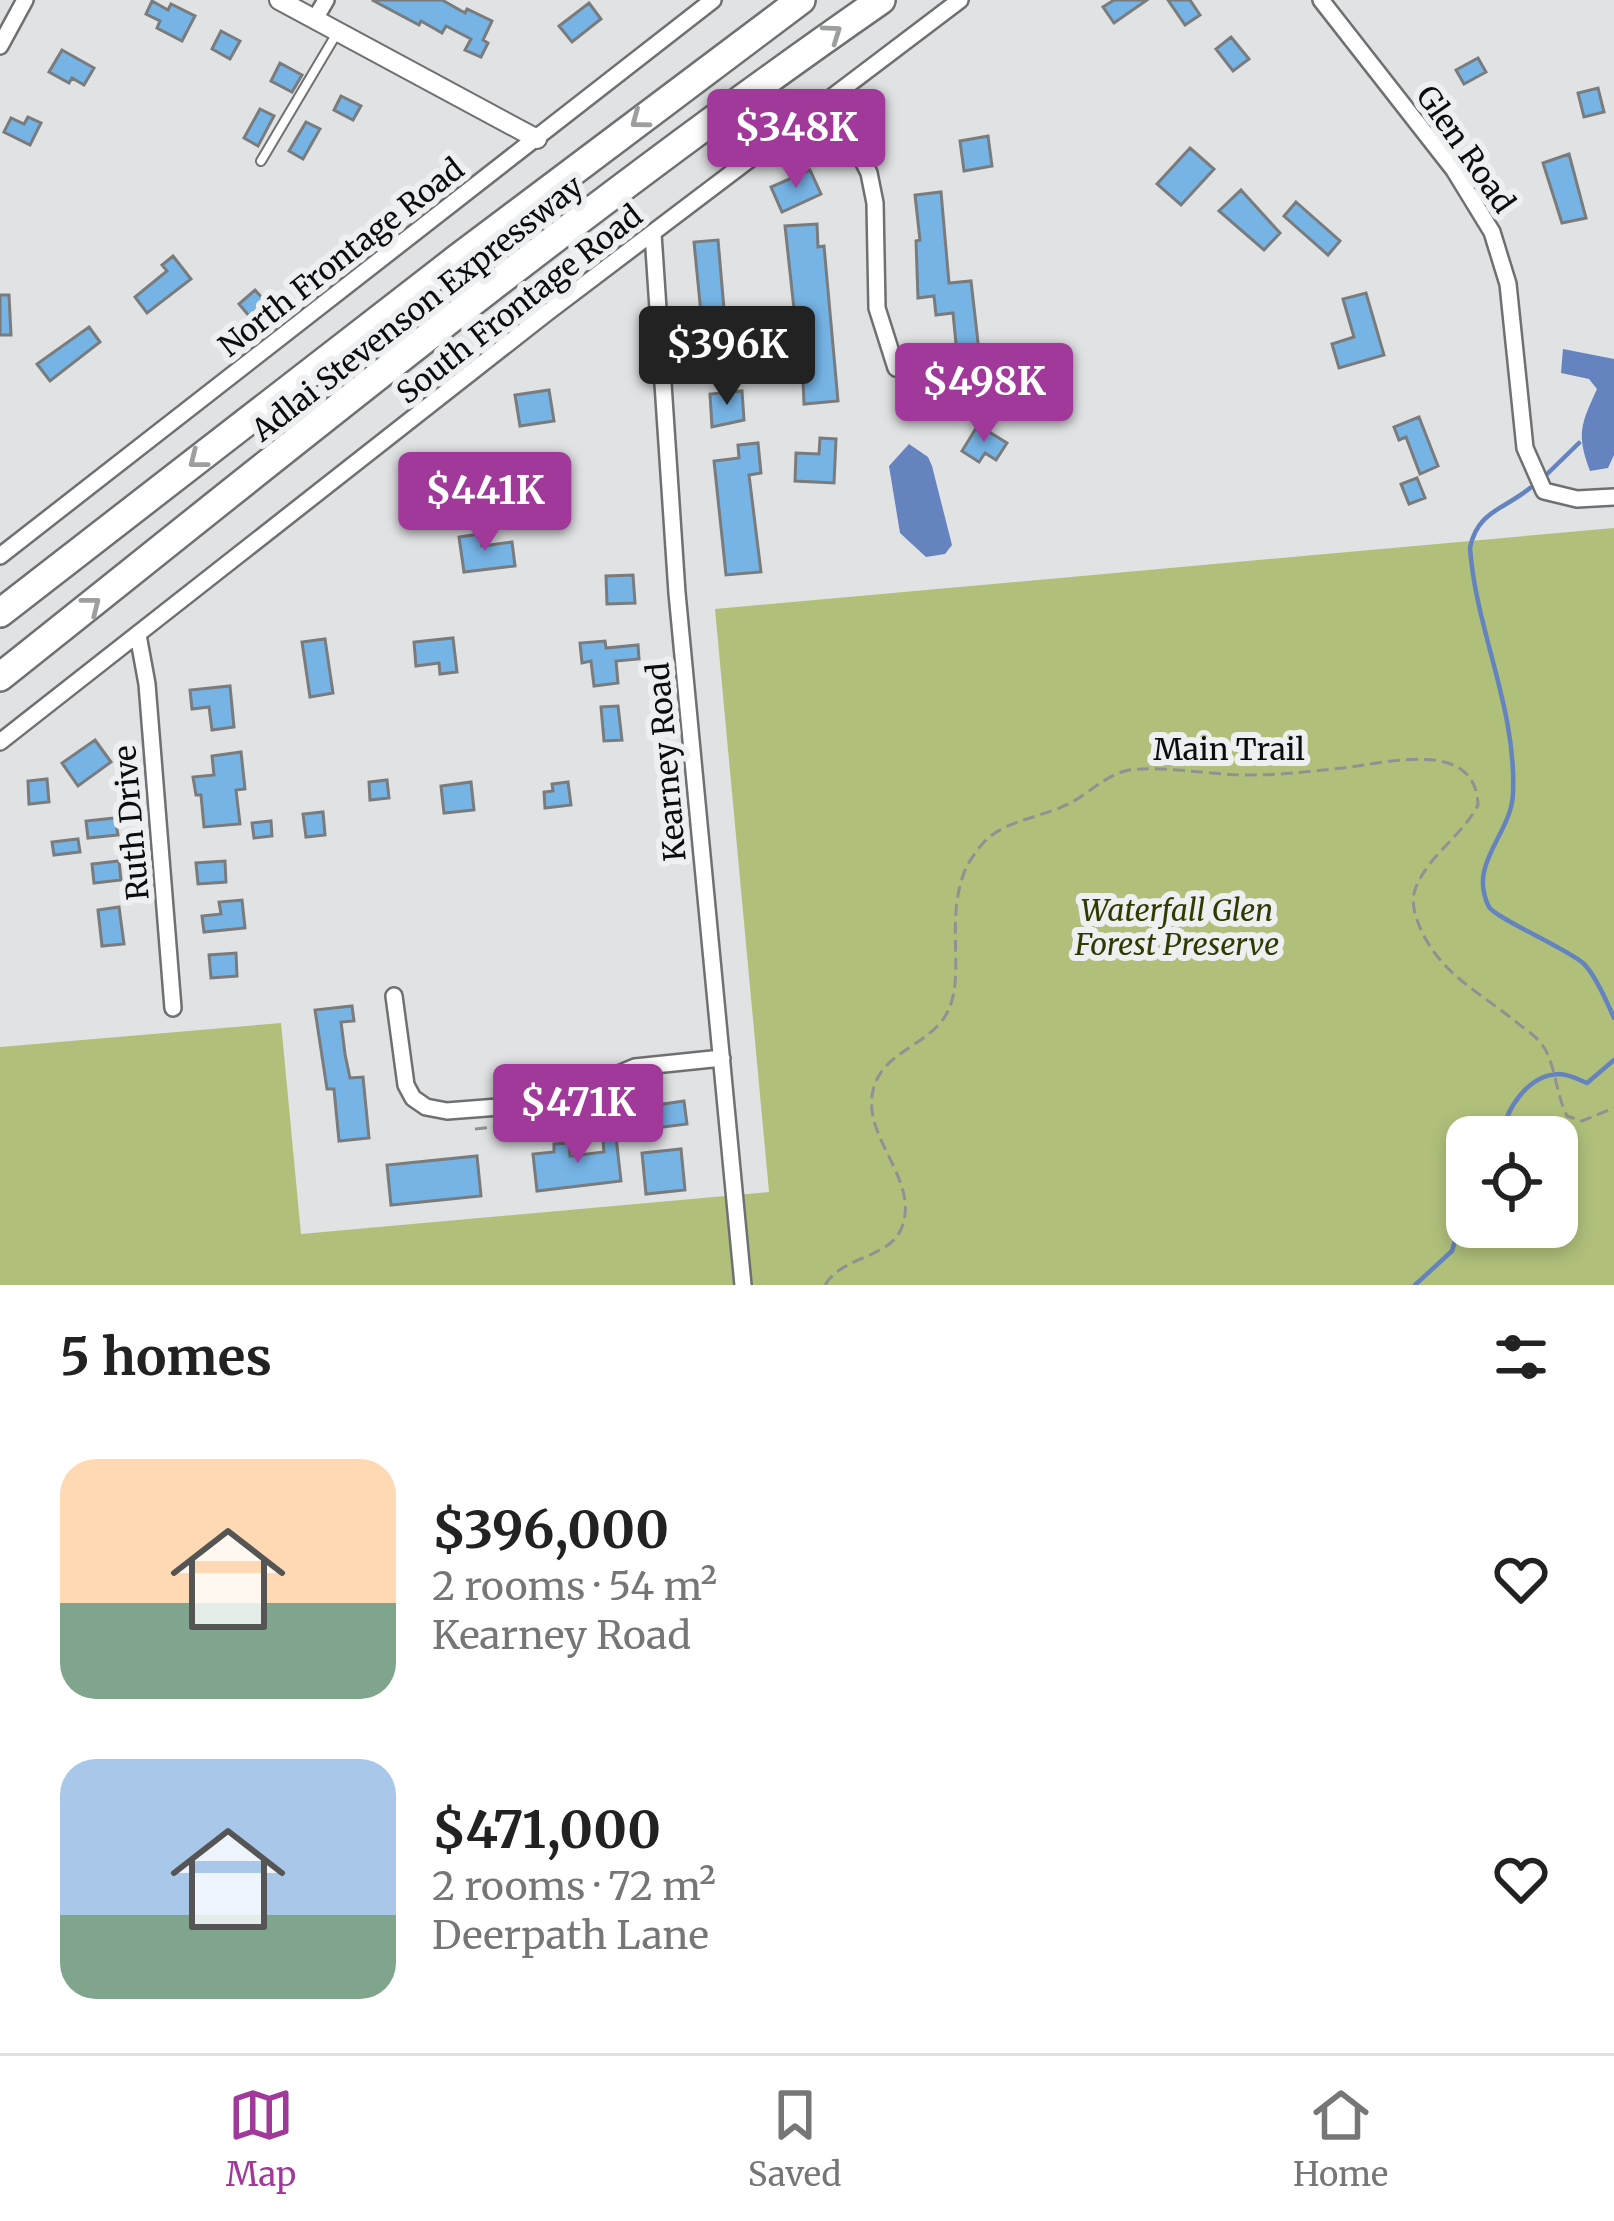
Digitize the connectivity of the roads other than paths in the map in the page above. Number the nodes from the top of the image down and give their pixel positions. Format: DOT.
graph roads {
  1 [pos="25,0"];
  2 [pos="279,0"];
  3 [pos="326,0"];
  4 [pos="713,0"];
  5 [pos="801,0"];
  6 [pos="881,0"];
  7 [pos="960,0"];
  8 [pos="1321,0"];
  9 [pos="315,19"];
  10 [pos="338,32"];
  11 [pos="0,46"];
  12 [pos="822,102"];
  13 [pos="537,139"];
  14 [pos="262,161"];
  15 [pos="653,234"];
  16 [pos="896,368"];
  17 [pos="1614,497"];
  18 [pos="0,556"];
  19 [pos="0,613"];
  20 [pos="138,635"];
  21 [pos="0,677"];
  22 [pos="0,742"];
  23 [pos="394,996"];
  24 [pos="173,1008"];
  25 [pos="722,1058"];
  26 [pos="743,1285"];
  1 -- 11 [label="street"];
  2 -- 9 [label="street"];
  3 -- 9 [label="street"];
  4 -- 13 [label="street, North Frontage Road"];
  5 -- 19 [label="highway, Adlai Stevenson Expressway, one-way"];
  21 -- 6 [label="highway, Adlai Stevenson Expressway, one-way"];
  7 -- 12 [label="street, South Frontage Road"];
  8 -- 17 [label="street, Glen Road"];
  9 -- 10 [label="street"];
  10 -- 13 [label="street"];
  10 -- 14 [label="lane"];
  12 -- 15 [label="street, South Frontage Road"];
  12 -- 16 [label="street"];
  13 -- 18 [label="street, North Frontage Road"];
  15 -- 20 [label="street, South Frontage Road"];
  15 -- 25 [label="street, Kearney Road"];
  20 -- 22 [label="street, South Frontage Road"];
  20 -- 24 [label="street, Ruth Drive"];
  23 -- 25 [label="street"];
  25 -- 26 [label="street, Kearney Road"];
}
